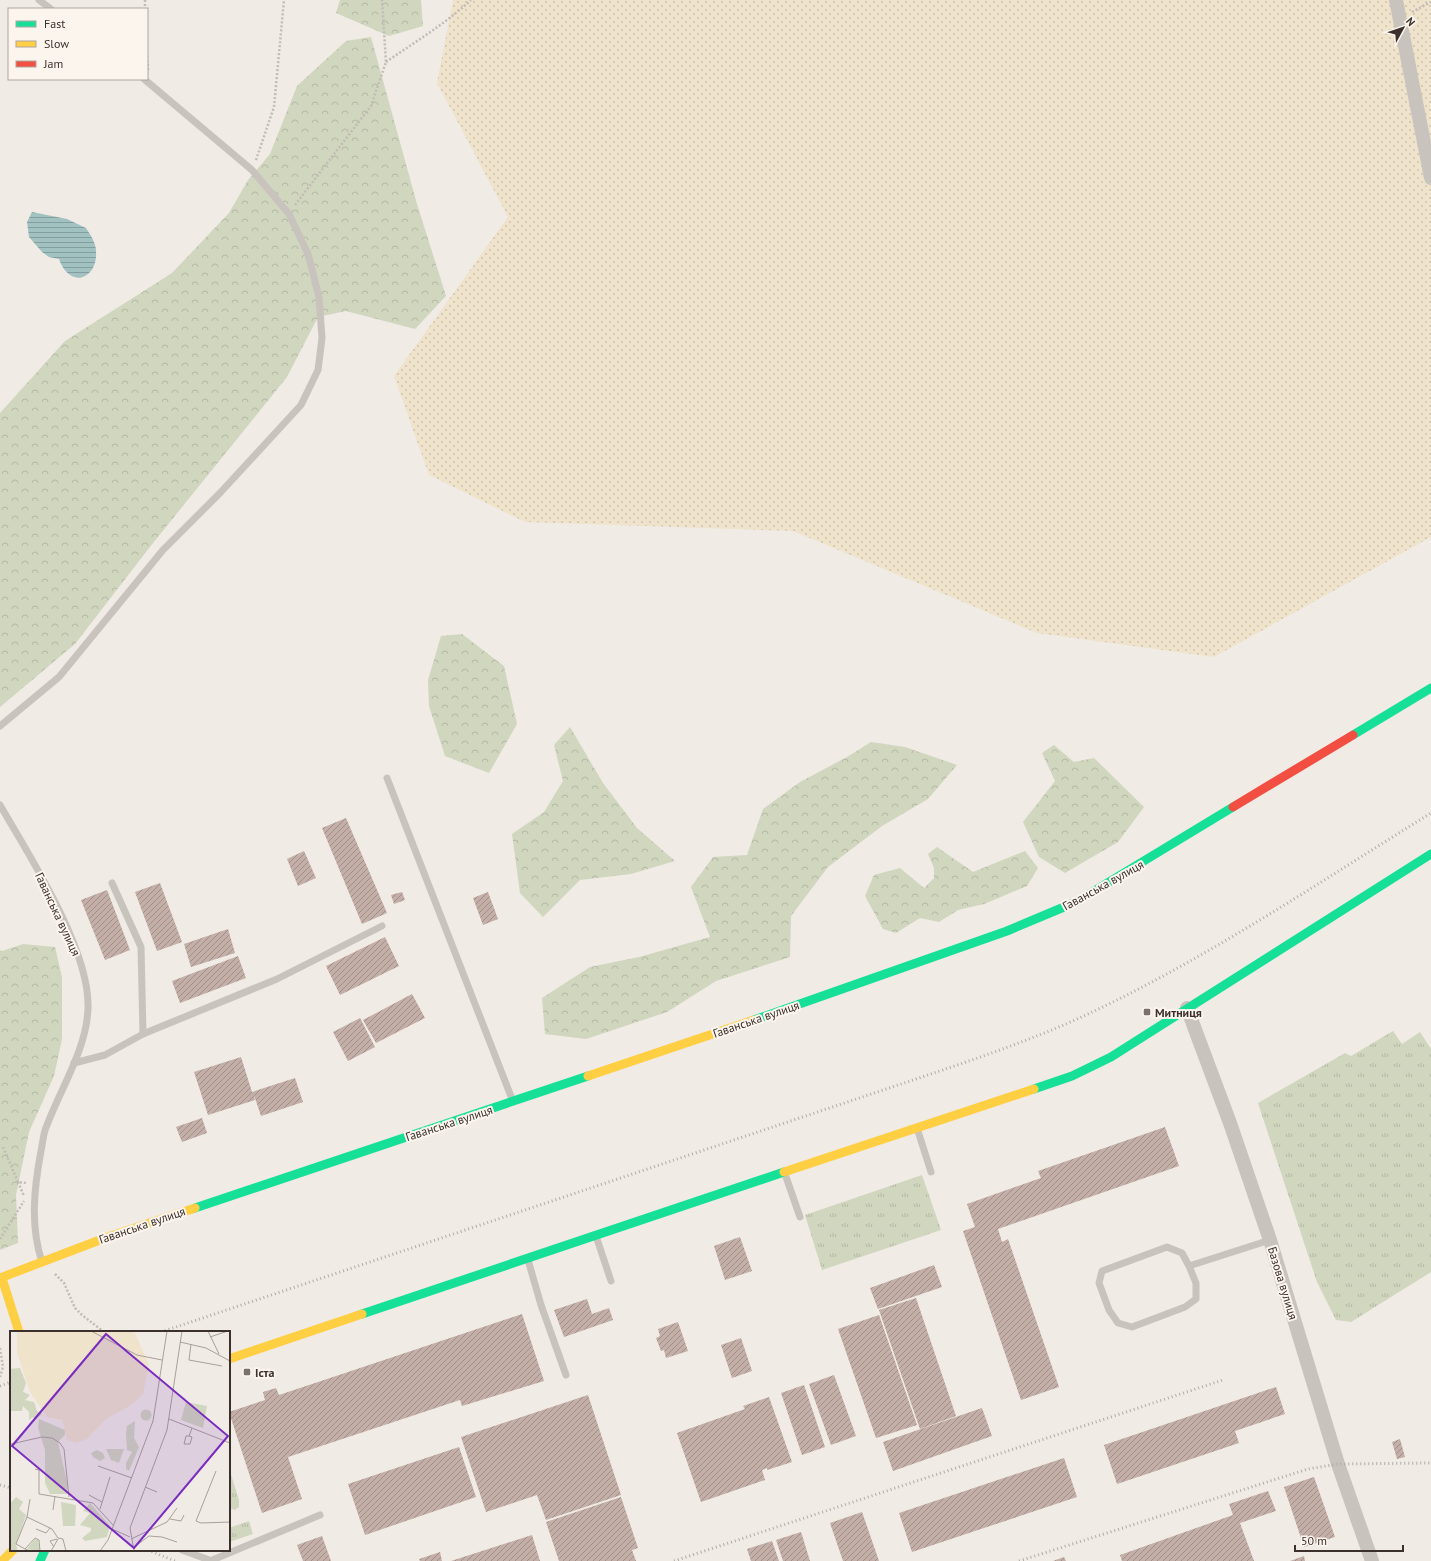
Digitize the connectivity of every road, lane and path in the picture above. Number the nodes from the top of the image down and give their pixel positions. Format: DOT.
graph roads {
  1 [pos="39,0"];
  2 [pos="284,0"];
  3 [pos="382,0"];
  4 [pos="471,0"];
  5 [pos="1396,0"];
  6 [pos="1431,2"];
  7 [pos="50,8"];
  8 [pos="1401,17"];
  9 [pos="386,62"];
  10 [pos="145,80"];
  11 [pos="252,170"];
  12 [pos="1431,178"];
  13 [pos="289,214"];
  14 [pos="1431,688"];
  15 [pos="0,726"];
  16 [pos="388,778"];
  17 [pos="0,805"];
  18 [pos="1431,854"];
  19 [pos="112,883"];
  20 [pos="382,926"];
  21 [pos="1187,1008"];
  22 [pos="143,1034"];
  23 [pos="74,1063"];
  24 [pos="513,1101"];
  25 [pos="916,1128"];
  26 [pos="3,1147"];
  27 [pos="784,1172"];
  28 [pos="931,1172"];
  29 [pos="18,1182"];
  30 [pos="37,1184"];
  31 [pos="800,1217"];
  32 [pos="595,1235"];
  33 [pos="0,1239"];
  34 [pos="1270,1240"];
  35 [pos="528,1258"];
  36 [pos="42,1262"];
  37 [pos="1189,1266"];
  38 [pos="55,1275"];
  39 [pos="1,1278"];
  40 [pos="611,1281"];
  41 [pos="19,1331"];
  42 [pos="103,1331"];
  43 [pos="0,1348"];
  44 [pos="230,1360"];
  45 [pos="566,1375"];
  46 [pos="0,1376"];
  47 [pos="320,1515"];
  48 [pos="12,1551"];
  49 [pos="45,1551"];
  50 [pos="185,1551"];
  51 [pos="2,1561"];
  52 [pos="40,1561"];
  53 [pos="211,1561"];
  54 [pos="1372,1561"];
  1 -- 7 [label="lane"];
  2 -- 11 [label="path"];
  3 -- 9 [label="path"];
  4 -- 9 [label="path"];
  5 -- 8 [label="street"];
  6 -- 8 [label="path"];
  8 -- 12 [label="street"];
  9 -- 13 [label="path"];
  10 -- 11 [label="lane"];
  11 -- 13 [label="lane"];
  13 -- 15 [label="lane"];
  14 -- 24 [label="main road, Гаванська вулиця"];
  16 -- 24 [label="lane"];
  17 -- 23 [label="lane, Гаванська вулиця"];
  18 -- 21 [label="main road"];
  19 -- 22 [label="lane"];
  20 -- 22 [label="lane"];
  21 -- 25 [label="main road"];
  21 -- 34 [label="street, Базова вулиця"];
  22 -- 23 [label="lane"];
  23 -- 30 [label="lane, Гаванська вулиця"];
  24 -- 36 [label="main road, Гаванська вулиця"];
  25 -- 27 [label="main road"];
  25 -- 28 [label="lane"];
  26 -- 29 [label="path"];
  27 -- 31 [label="lane"];
  27 -- 32 [label="main road"];
  29 -- 30 [label="path"];
  29 -- 33 [label="path"];
  30 -- 36 [label="lane, Гаванська вулиця"];
  32 -- 35 [label="main road"];
  32 -- 40 [label="lane"];
  34 -- 37 [label="lane"];
  34 -- 54 [label="street, Базова вулиця"];
  35 -- 44 [label="main road"];
  35 -- 45 [label="lane"];
  36 -- 39 [label="main road, Гаванська вулиця"];
  37 -- 37 [label="lane"];
  38 -- 42 [label="path"];
  39 -- 41 [label="main road"];
  43 -- 46 [label="path"];
  47 -- 53 [label="lane"];
  48 -- 51 [label="main road"];
  49 -- 52 [label="main road"];
  50 -- 53 [label="lane"];
}
